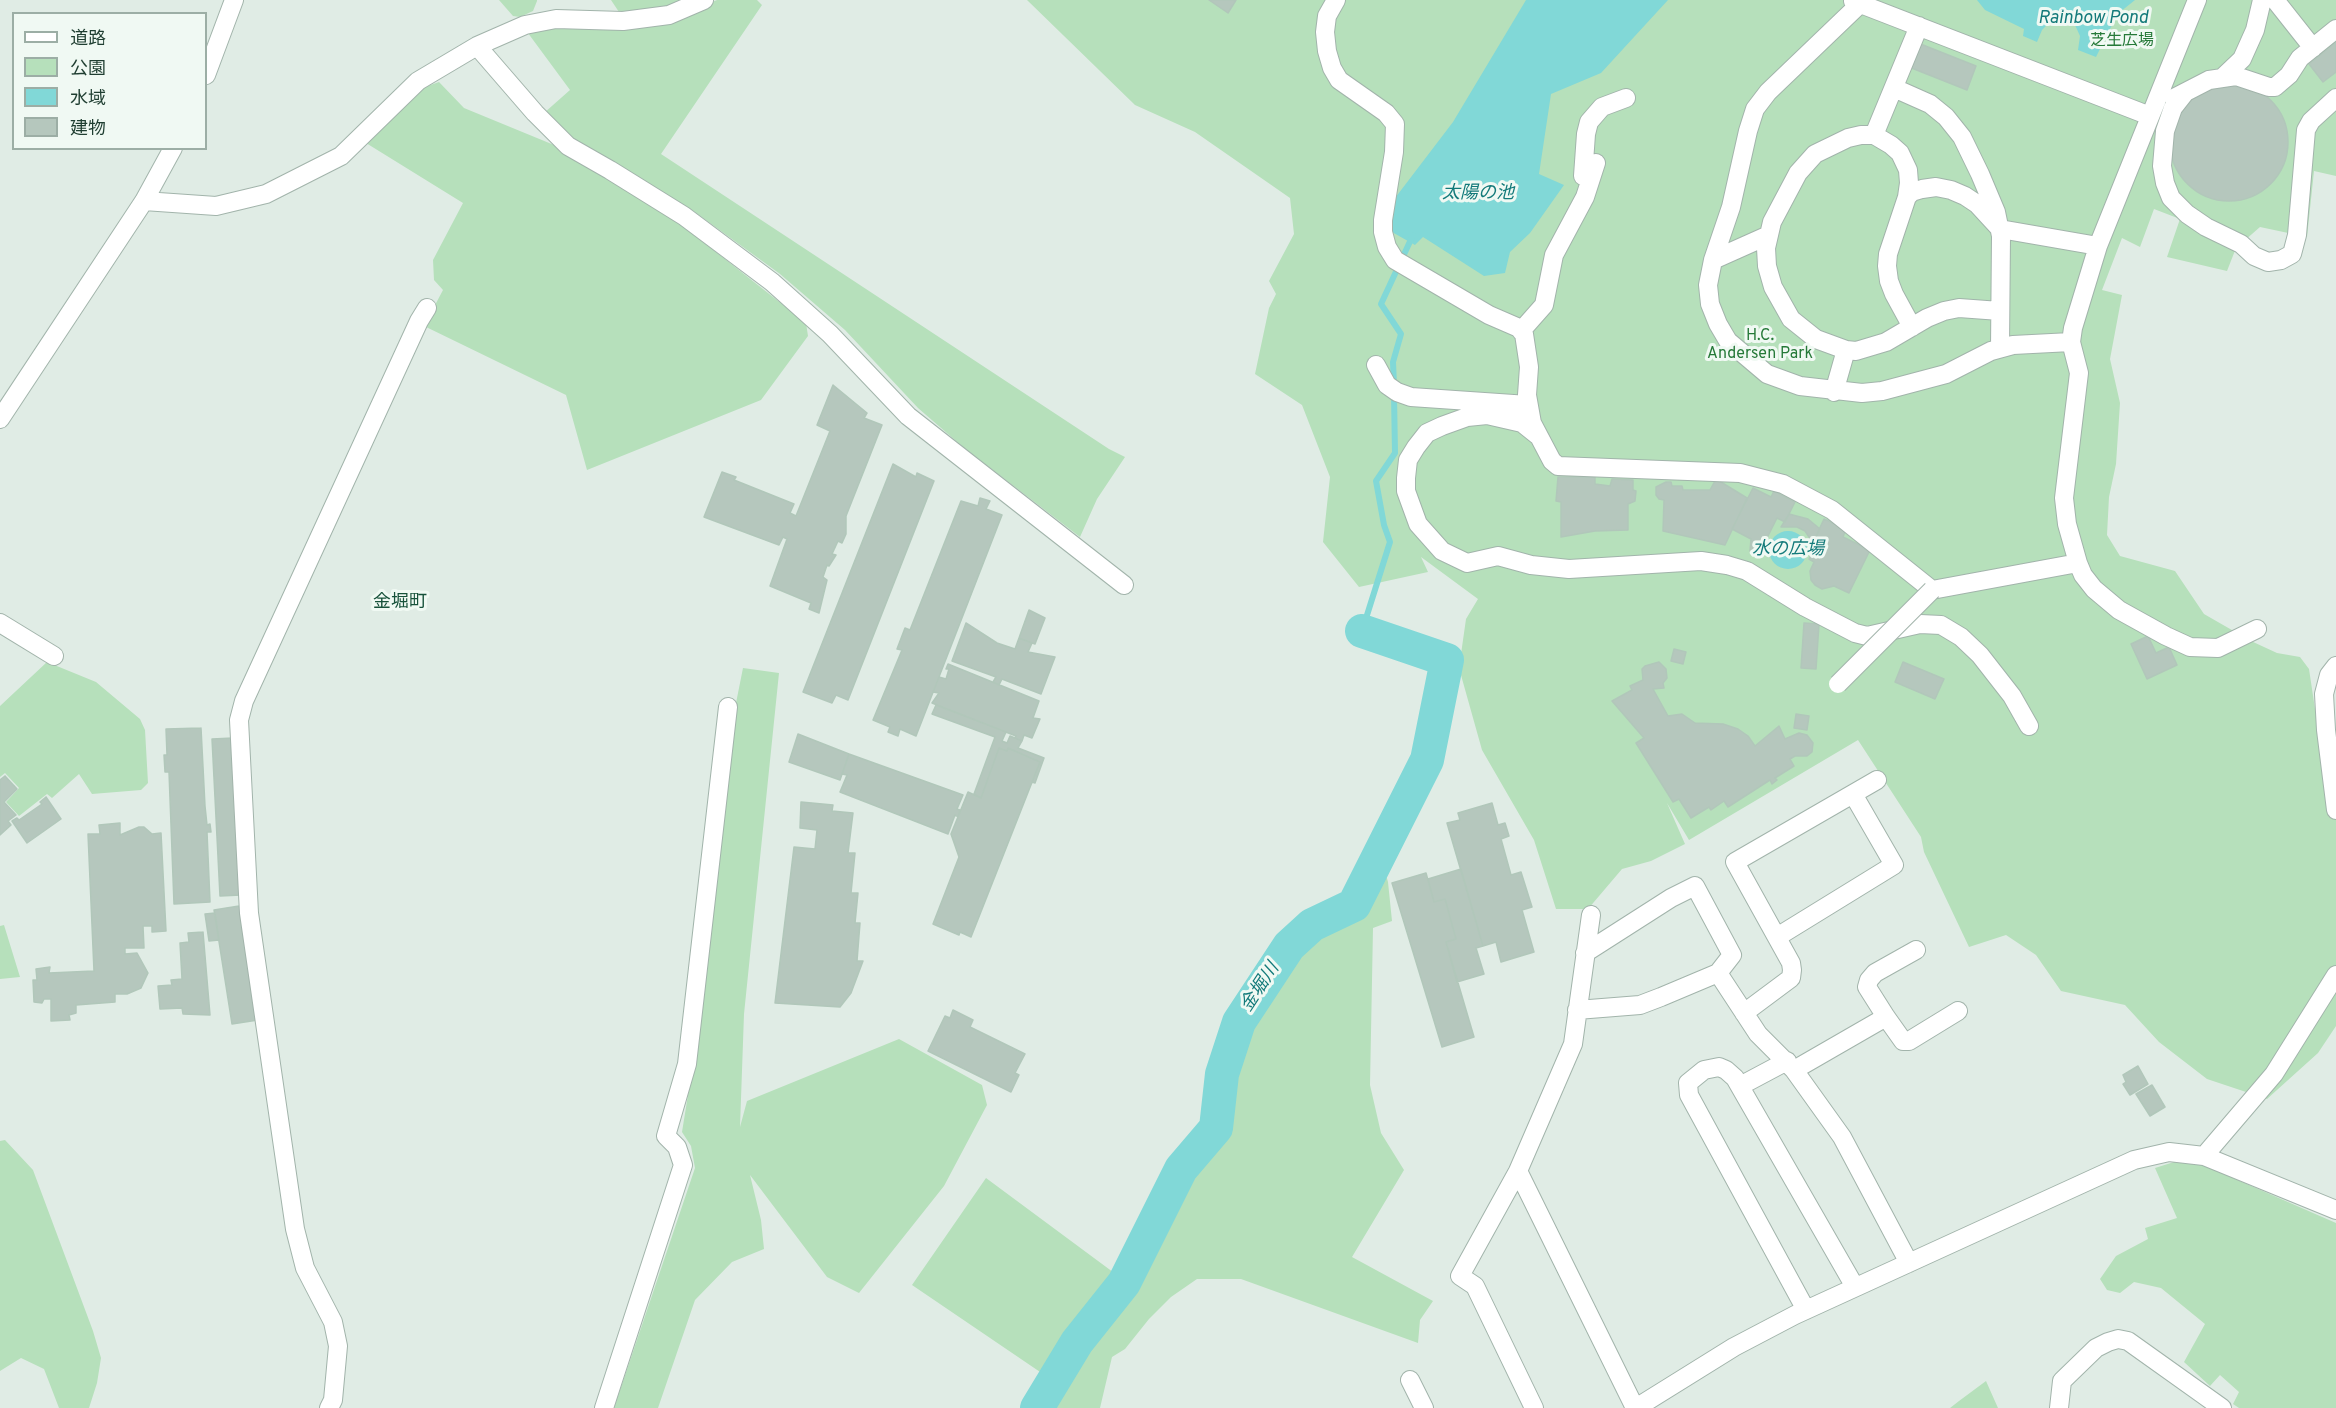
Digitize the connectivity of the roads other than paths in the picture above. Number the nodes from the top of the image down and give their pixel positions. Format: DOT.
graph roads {
  1 [pos="234,0"];
  2 [pos="704,0"];
  3 [pos="1336,0"];
  4 [pos="2197,0"];
  5 [pos="2262,0"];
  6 [pos="2275,0"];
  7 [pos="1859,1"];
  8 [pos="1918,26"];
  9 [pos="2336,29"];
  10 [pos="477,46"];
  11 [pos="2313,48"];
  12 [pos="207,72"];
  13 [pos="2222,78"];
  14 [pos="1894,88"];
  15 [pos="2184,94"];
  16 [pos="1626,98"];
  17 [pos="2336,98"];
  18 [pos="2153,109"];
  19 [pos="1874,135"];
  20 [pos="172,150"];
  21 [pos="1906,197"];
  22 [pos="144,201"];
  23 [pos="2000,229"];
  24 [pos="1769,235"];
  25 [pos="2098,246"];
  26 [pos="1713,260"];
  27 [pos="427,308"];
  28 [pos="2000,310"];
  29 [pos="1912,327"];
  30 [pos="1521,331"];
  31 [pos="2071,342"];
  32 [pos="2000,348"];
  33 [pos="1846,350"];
  34 [pos="1376,365"];
  35 [pos="1834,392"];
  36 [pos="1528,405"];
  37 [pos="0,419"];
  38 [pos="1539,436"];
  39 [pos="2078,563"];
  40 [pos="1124,585"];
  41 [pos="1932,590"];
  42 [pos="0,623"];
  43 [pos="2257,629"];
  44 [pos="54,656"];
  45 [pos="2336,666"];
  46 [pos="1838,684"];
  47 [pos="728,707"];
  48 [pos="2029,726"];
  49 [pos="1877,780"];
  50 [pos="1853,794"];
  51 [pos="2336,810"];
  52 [pos="1591,915"];
  53 [pos="1777,937"];
  54 [pos="1916,950"];
  55 [pos="1586,953"];
  56 [pos="1718,973"];
  57 [pos="2336,975"];
  58 [pos="1577,1010"];
  59 [pos="1958,1011"];
  60 [pos="1744,1013"];
  61 [pos="1886,1017"];
  62 [pos="1791,1066"];
  63 [pos="1740,1086"];
  64 [pos="2204,1156"];
  65 [pos="1518,1171"];
  66 [pos="2336,1210"];
  67 [pos="1909,1263"];
  68 [pos="1856,1287"];
  69 [pos="1806,1310"];
  70 [pos="1410,1380"];
  71 [pos="329,1408"];
  72 [pos="604,1408"];
  73 [pos="1424,1408"];
  74 [pos="1534,1408"];
  75 [pos="1636,1408"];
  76 [pos="2059,1408"];
  77 [pos="2222,1408"];
  1 -- 12 [label="street"];
  2 -- 10 [label="street"];
  3 -- 30 [label="street"];
  4 -- 18 [label="street"];
  5 -- 13 [label="street"];
  6 -- 11 [label="street"];
  7 -- 8 [label="street"];
  7 -- 26 [label="street"];
  8 -- 14 [label="street"];
  8 -- 18 [label="street"];
  9 -- 11 [label="street"];
  10 -- 22 [label="street"];
  10 -- 40 [label="street"];
  11 -- 13 [label="street"];
  13 -- 15 [label="street"];
  14 -- 19 [label="street"];
  14 -- 23 [label="street"];
  15 -- 17 [label="street"];
  15 -- 18 [label="street"];
  16 -- 30 [label="street"];
  18 -- 25 [label="street"];
  19 -- 21 [label="street"];
  19 -- 24 [label="street"];
  20 -- 22 [label="street"];
  21 -- 23 [label="street"];
  21 -- 29 [label="street"];
  22 -- 37 [label="street"];
  23 -- 25 [label="street"];
  23 -- 28 [label="street"];
  24 -- 26 [label="street"];
  24 -- 33 [label="street"];
  25 -- 31 [label="street"];
  26 -- 35 [label="street"];
  27 -- 71 [label="street"];
  28 -- 29 [label="street"];
  28 -- 32 [label="street"];
  29 -- 33 [label="street"];
  30 -- 36 [label="street"];
  31 -- 32 [label="street"];
  31 -- 39 [label="street"];
  32 -- 35 [label="street"];
  33 -- 35 [label="street"];
  34 -- 36 [label="street"];
  36 -- 38 [label="street"];
  38 -- 41 [label="street"];
  38 -- 48 [label="street"];
  39 -- 41 [label="street"];
  39 -- 43 [label="street"];
  41 -- 46 [label="street, bridge"];
  42 -- 44 [label="street"];
  45 -- 51 [label="street"];
  47 -- 72 [label="street"];
  49 -- 50 [label="street"];
  50 -- 53 [label="street"];
  50 -- 53 [label="street"];
  52 -- 55 [label="street"];
  53 -- 60 [label="street"];
  54 -- 61 [label="street"];
  55 -- 56 [label="street"];
  55 -- 58 [label="street"];
  56 -- 58 [label="street"];
  56 -- 60 [label="street"];
  57 -- 64 [label="street"];
  58 -- 65 [label="street"];
  59 -- 61 [label="street"];
  60 -- 62 [label="street"];
  61 -- 62 [label="street"];
  62 -- 63 [label="street"];
  62 -- 67 [label="street"];
  63 -- 68 [label="street"];
  63 -- 69 [label="street"];
  64 -- 66 [label="street"];
  64 -- 67 [label="street"];
  65 -- 74 [label="street"];
  65 -- 75 [label="street"];
  67 -- 68 [label="street"];
  68 -- 69 [label="street"];
  69 -- 75 [label="street"];
  70 -- 73 [label="street"];
  76 -- 77 [label="street"];
}
